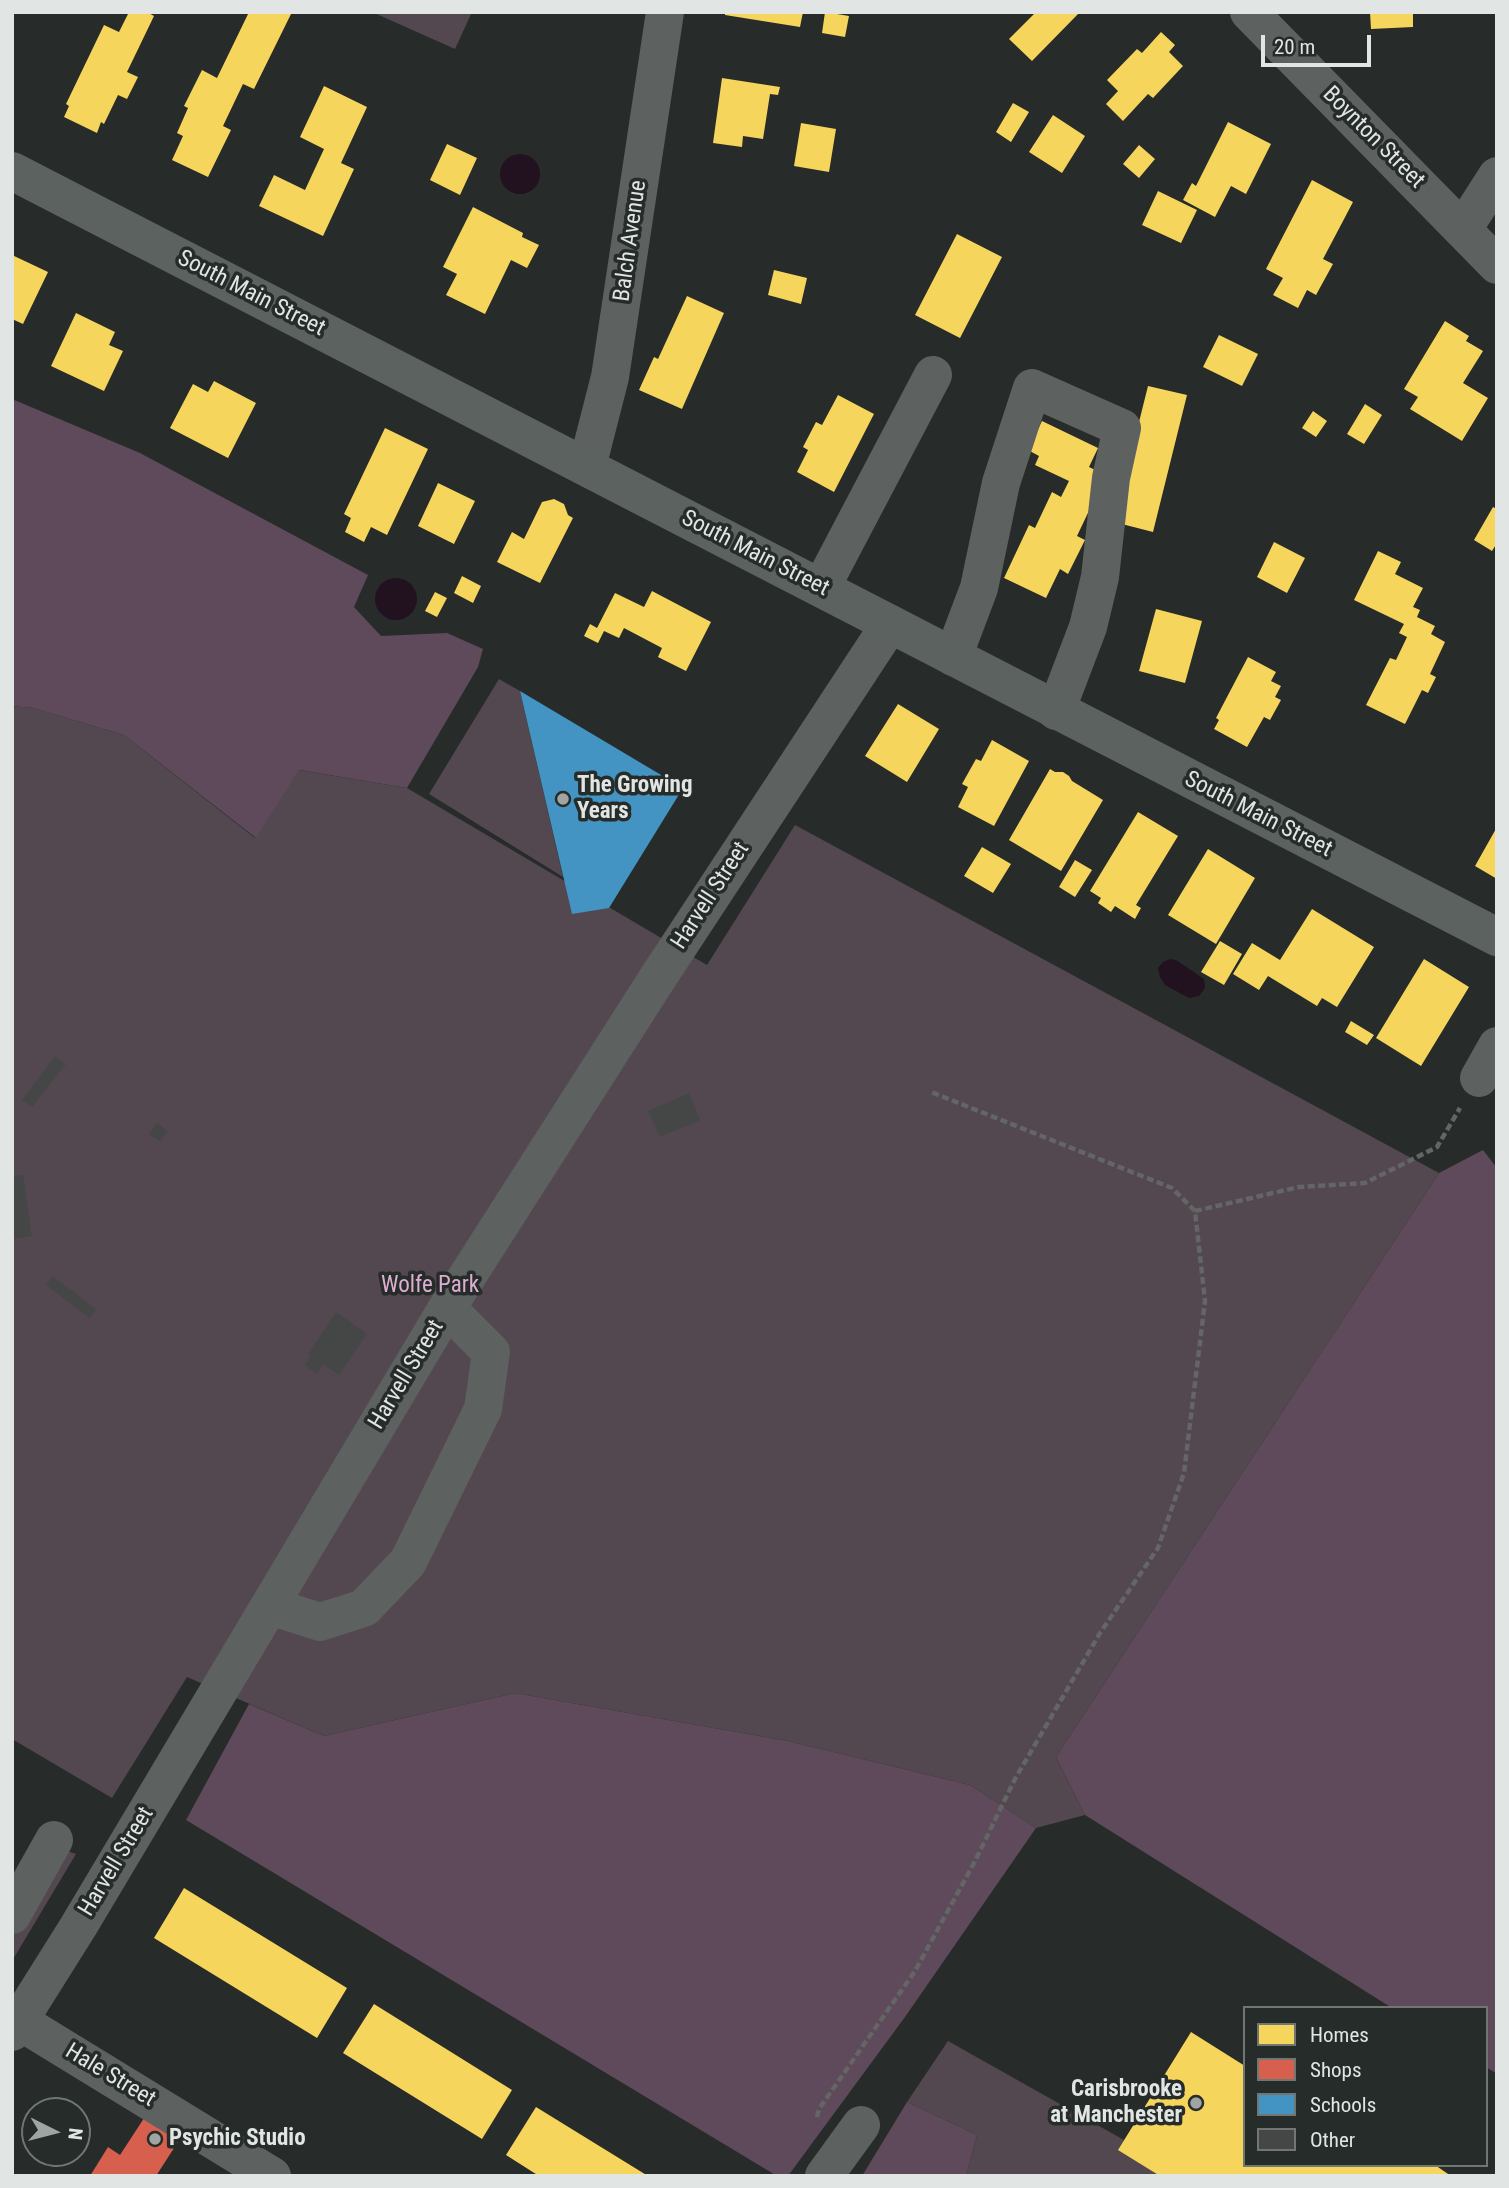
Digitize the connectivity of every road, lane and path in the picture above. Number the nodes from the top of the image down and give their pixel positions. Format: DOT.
graph roads {
  1 [pos="664,12"];
  2 [pos="1249,12"];
  3 [pos="12,171"];
  4 [pos="1497,176"];
  5 [pos="1463,229"];
  6 [pos="1497,265"];
  7 [pos="933,375"];
  8 [pos="587,467"];
  9 [pos="821,588"];
  10 [pos="890,624"];
  11 [pos="953,657"];
  12 [pos="1056,711"];
  13 [pos="1497,937"];
  14 [pos="1488,1062"];
  15 [pos="931,1092"];
  16 [pos="1195,1211"];
  17 [pos="447,1308"];
  18 [pos="270,1606"];
  19 [pos="54,1840"];
  20 [pos="12,1915"];
  21 [pos="15,2026"];
  22 [pos="861,2124"];
  23 [pos="826,2171"];
  24 [pos="272,2176"];
  1 -- 8 [label="street, Balch Avenue"];
  2 -- 5 [label="street, Boynton Street"];
  3 -- 8 [label="main road, South Main Street"];
  4 -- 5 [label="street"];
  5 -- 6 [label="street, Boynton Street"];
  7 -- 9 [label="street"];
  8 -- 9 [label="main road, South Main Street"];
  9 -- 10 [label="main road, South Main Street"];
  10 -- 11 [label="main road, South Main Street"];
  10 -- 17 [label="street, Harvell Street"];
  11 -- 12 [label="main road, South Main Street"];
  11 -- 12 [label="street"];
  12 -- 13 [label="main road, South Main Street"];
  14 -- 16 [label="path"];
  15 -- 16 [label="path"];
  16 -- 23 [label="path"];
  17 -- 18 [label="street, Harvell Street"];
  17 -- 18 [label="street"];
  18 -- 21 [label="street, Harvell Street"];
  19 -- 20 [label="street"];
  21 -- 24 [label="street, Hale Street"];
  22 -- 23 [label="street"];
}
